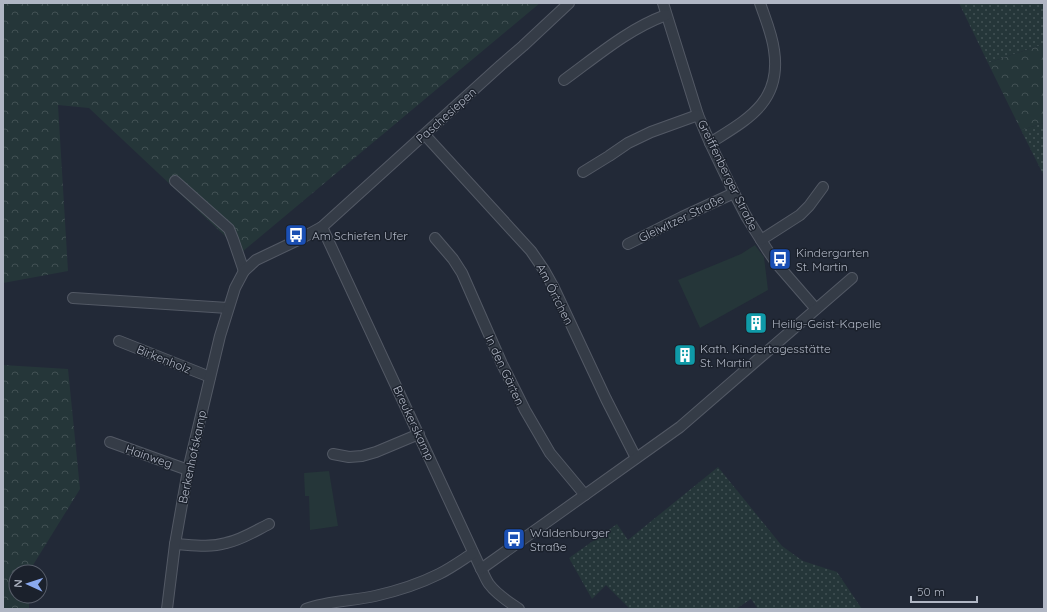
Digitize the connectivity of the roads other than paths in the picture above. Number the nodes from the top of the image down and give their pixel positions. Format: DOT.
graph roads {
  1 [pos="569,3"];
  2 [pos="663,3"];
  3 [pos="760,3"];
  4 [pos="666,15"];
  5 [pos="564,80"];
  6 [pos="698,114"];
  7 [pos="425,135"];
  8 [pos="710,143"];
  9 [pos="583,172"];
  10 [pos="175,181"];
  11 [pos="823,187"];
  12 [pos="734,193"];
  13 [pos="322,227"];
  14 [pos="435,238"];
  15 [pos="761,240"];
  16 [pos="628,244"];
  17 [pos="244,271"];
  18 [pos="852,278"];
  19 [pos="73,298"];
  20 [pos="228,308"];
  21 [pos="816,309"];
  22 [pos="119,341"];
  23 [pos="210,377"];
  24 [pos="419,434"];
  25 [pos="110,442"];
  26 [pos="333,454"];
  27 [pos="636,458"];
  28 [pos="188,470"];
  29 [pos="585,496"];
  30 [pos="269,524"];
  31 [pos="175,544"];
  32 [pos="473,553"];
  33 [pos="481,569"];
  34 [pos="167,609"];
  35 [pos="306,609"];
  36 [pos="519,609"];
  1 -- 7 [label="street, Paschesiepen"];
  2 -- 4 [label="street, Greiffenberger Straße"];
  3 -- 8 [label="street"];
  4 -- 5 [label="street"];
  4 -- 6 [label="street, Greiffenberger Straße"];
  6 -- 8 [label="street, Greiffenberger Straße"];
  6 -- 9 [label="street"];
  7 -- 13 [label="street, Paschesiepen"];
  7 -- 27 [label="street, Am Örtchen"];
  8 -- 12 [label="street, Greiffenberger Straße"];
  10 -- 17 [label="street"];
  11 -- 15 [label="street"];
  12 -- 15 [label="street, Greiffenberger Straße"];
  12 -- 16 [label="street, Gleiwitzer Straße"];
  13 -- 17 [label="street, Berkenhofskamp"];
  13 -- 24 [label="street, Breukerskamp"];
  14 -- 29 [label="street, In den Gärten"];
  15 -- 21 [label="street, Greiffenberger Straße"];
  17 -- 20 [label="street, Berkenhofskamp"];
  18 -- 21 [label="street"];
  19 -- 20 [label="street"];
  20 -- 23 [label="street, Berkenhofskamp"];
  21 -- 27 [label="street"];
  22 -- 23 [label="street, Birkenholz"];
  23 -- 28 [label="street, Berkenhofskamp"];
  24 -- 26 [label="street"];
  24 -- 32 [label="street, Breukerskamp"];
  25 -- 28 [label="street, Hainweg"];
  27 -- 29 [label="street"];
  28 -- 31 [label="street, Berkenhofskamp"];
  29 -- 33 [label="street"];
  30 -- 31 [label="street"];
  31 -- 34 [label="street, Berkenhofskamp"];
  32 -- 33 [label="street, Breukerskamp"];
  32 -- 35 [label="street"];
  33 -- 36 [label="street, Breukerskamp"];
}
